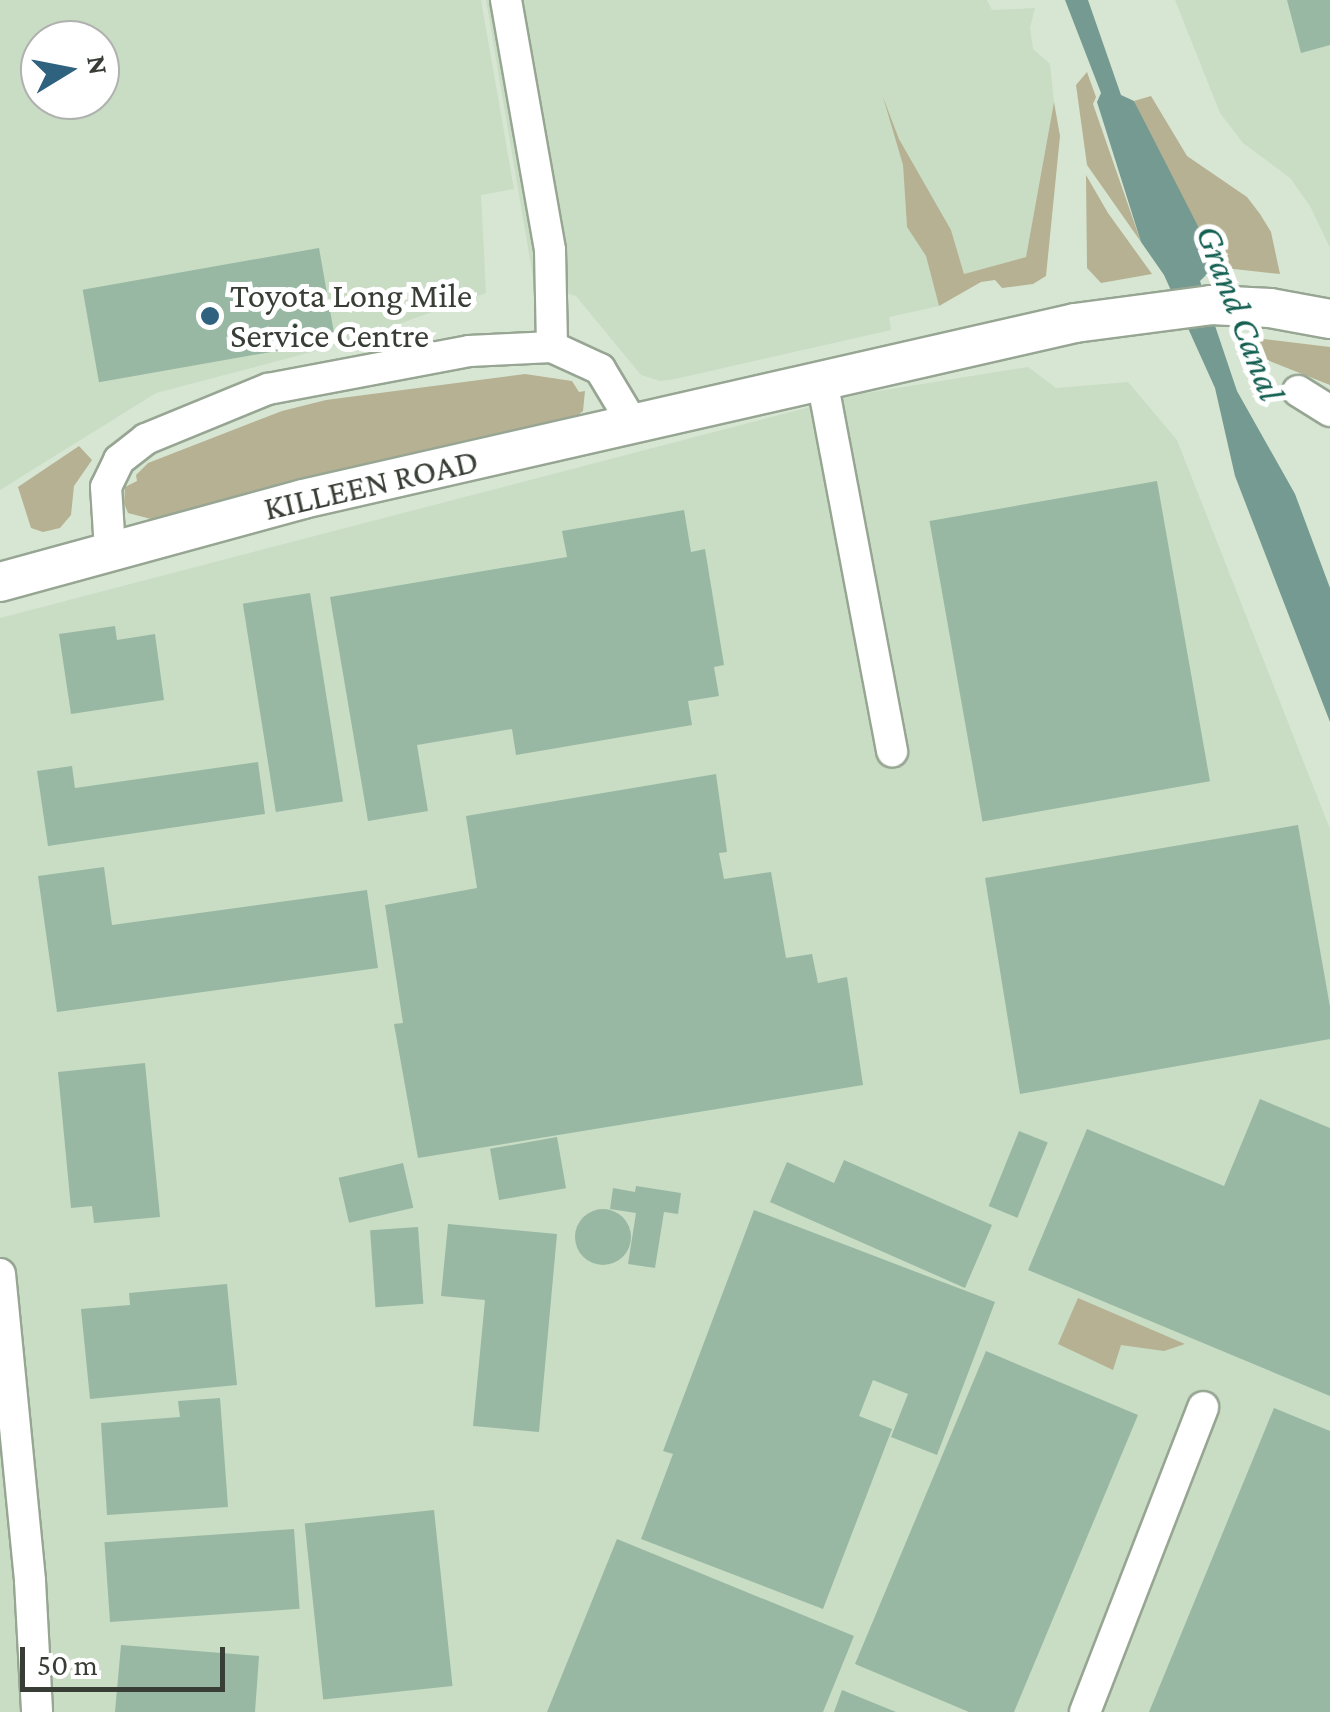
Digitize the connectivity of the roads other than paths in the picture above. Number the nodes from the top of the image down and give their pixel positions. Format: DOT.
graph roads {
  1 [pos="506,0"];
  2 [pos="1330,320"];
  3 [pos="552,347"];
  4 [pos="822,380"];
  5 [pos="1298,391"];
  6 [pos="1330,411"];
  7 [pos="632,424"];
  8 [pos="110,550"];
  9 [pos="0,582"];
  10 [pos="892,751"];
  11 [pos="0,1274"];
  12 [pos="1203,1407"];
  13 [pos="36,1712"];
  14 [pos="1084,1712"];
  1 -- 3 [label="street"];
  2 -- 4 [label="street, KILLEEN ROAD"];
  3 -- 7 [label="street"];
  3 -- 8 [label="street"];
  4 -- 7 [label="street, KILLEEN ROAD"];
  4 -- 10 [label="street"];
  5 -- 6 [label="street"];
  7 -- 8 [label="street, KILLEEN ROAD"];
  8 -- 9 [label="street, KILLEEN ROAD"];
  11 -- 13 [label="street"];
  12 -- 14 [label="street"];
}
